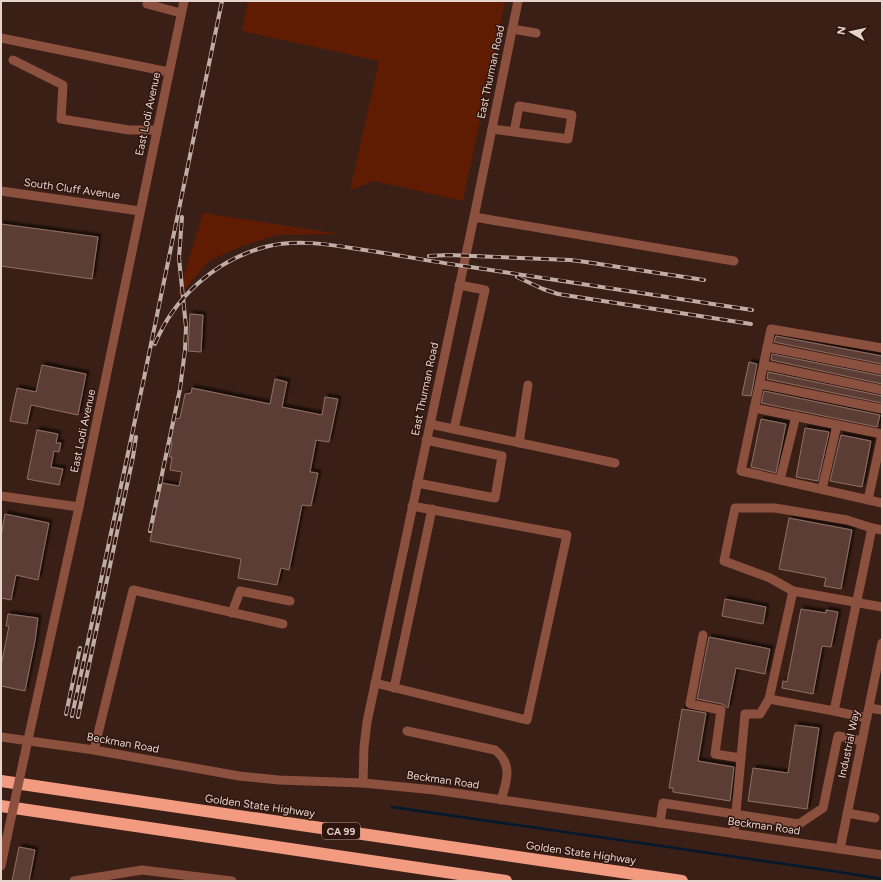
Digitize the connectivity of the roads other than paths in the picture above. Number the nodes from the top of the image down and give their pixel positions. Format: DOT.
graph roads {
  1 [pos="148,1"];
  2 [pos="184,1"];
  3 [pos="518,1"];
  4 [pos="181,13"];
  5 [pos="512,29"];
  6 [pos="536,33"];
  7 [pos="1,38"];
  8 [pos="13,60"];
  9 [pos="169,72"];
  10 [pos="492,129"];
  11 [pos="157,130"];
  12 [pos="514,132"];
  13 [pos="1,191"];
  14 [pos="140,211"];
  15 [pos="474,217"];
  16 [pos="734,262"];
  17 [pos="459,285"];
  18 [pos="767,347"];
  19 [pos="882,348"];
  20 [pos="764,365"];
  21 [pos="882,370"];
  22 [pos="760,384"];
  23 [pos="528,385"];
  24 [pos="882,390"];
  25 [pos="754,408"];
  26 [pos="882,409"];
  27 [pos="796,416"];
  28 [pos="430,424"];
  29 [pos="837,425"];
  30 [pos="454,429"];
  31 [pos="882,434"];
  32 [pos="426,440"];
  33 [pos="519,443"];
  34 [pos="615,463"];
  35 [pos="780,480"];
  36 [pos="417,483"];
  37 [pos="822,489"];
  38 [pos="1,496"];
  39 [pos="868,500"];
  40 [pos="882,503"];
  41 [pos="412,506"];
  42 [pos="79,507"];
  43 [pos="432,509"];
  44 [pos="872,528"];
  45 [pos="882,530"];
  46 [pos="793,591"];
  47 [pos="290,601"];
  48 [pos="857,602"];
  49 [pos="882,607"];
  50 [pos="232,613"];
  51 [pos="283,624"];
  52 [pos="703,635"];
  53 [pos="882,643"];
  54 [pos="375,683"];
  55 [pos="394,688"];
  56 [pos="769,699"];
  57 [pos="869,708"];
  58 [pos="882,710"];
  59 [pos="834,711"];
  60 [pos="867,718"];
  61 [pos="407,731"];
  62 [pos="1,737"];
  63 [pos="28,741"];
  64 [pos="862,741"];
  65 [pos="94,750"];
  66 [pos="741,758"];
  67 [pos="1,781"];
  68 [pos="363,783"];
  69 [pos="501,800"];
  70 [pos="1,806"];
  71 [pos="847,813"];
  72 [pos="736,814"];
  73 [pos="875,818"];
  74 [pos="660,823"];
  75 [pos="734,834"];
  76 [pos="840,849"];
  77 [pos="882,855"];
  78 [pos="1,866"];
  79 [pos="74,881"];
  80 [pos="232,881"];
  81 [pos="506,881"];
  82 [pos="682,881"];
  1 -- 4 [label="street"];
  2 -- 4 [label="street, East Lodi Avenue"];
  3 -- 5 [label="street, East Thurman Road"];
  4 -- 9 [label="street, East Lodi Avenue"];
  5 -- 6 [label="street"];
  5 -- 10 [label="street, East Thurman Road"];
  7 -- 9 [label="street"];
  8 -- 11 [label="street"];
  9 -- 11 [label="street, East Lodi Avenue"];
  10 -- 12 [label="street"];
  10 -- 15 [label="street, East Thurman Road"];
  11 -- 14 [label="street, East Lodi Avenue"];
  12 -- 12 [label="street"];
  13 -- 14 [label="street, South Cluff Avenue"];
  14 -- 42 [label="street, East Lodi Avenue"];
  15 -- 16 [label="street"];
  15 -- 17 [label="street, East Thurman Road"];
  17 -- 28 [label="street, East Thurman Road"];
  17 -- 30 [label="street"];
  18 -- 19 [label="street"];
  18 -- 20 [label="street"];
  18 -- 21 [label="street"];
  20 -- 22 [label="street"];
  20 -- 24 [label="street"];
  22 -- 25 [label="street"];
  22 -- 26 [label="street"];
  23 -- 33 [label="street"];
  25 -- 27 [label="street"];
  25 -- 35 [label="street"];
  27 -- 29 [label="street"];
  27 -- 35 [label="street"];
  28 -- 30 [label="street"];
  28 -- 32 [label="street, East Thurman Road"];
  29 -- 31 [label="street"];
  29 -- 37 [label="street"];
  30 -- 33 [label="street"];
  31 -- 39 [label="street"];
  32 -- 36 [label="street, East Thurman Road"];
  32 -- 36 [label="street"];
  33 -- 34 [label="street"];
  35 -- 37 [label="street"];
  36 -- 41 [label="street, East Thurman Road"];
  37 -- 39 [label="street"];
  38 -- 42 [label="street"];
  39 -- 40 [label="street"];
  41 -- 43 [label="street"];
  41 -- 54 [label="street, East Thurman Road"];
  42 -- 63 [label="street, East Lodi Avenue"];
  43 -- 55 [label="street"];
  43 -- 55 [label="street"];
  44 -- 45 [label="street"];
  44 -- 46 [label="street"];
  44 -- 48 [label="street"];
  46 -- 48 [label="street"];
  46 -- 56 [label="street"];
  47 -- 50 [label="street"];
  48 -- 49 [label="street"];
  48 -- 59 [label="street"];
  50 -- 51 [label="street"];
  50 -- 65 [label="street"];
  52 -- 66 [label="street"];
  53 -- 57 [label="street, Industrial Way"];
  54 -- 55 [label="street"];
  54 -- 68 [label="street, East Thurman Road"];
  56 -- 59 [label="street"];
  56 -- 66 [label="street"];
  57 -- 58 [label="street"];
  57 -- 60 [label="street, Industrial Way"];
  59 -- 60 [label="street"];
  60 -- 64 [label="street, Industrial Way"];
  61 -- 69 [label="street"];
  62 -- 63 [label="street, Beckman Road"];
  63 -- 65 [label="street, Beckman Road"];
  63 -- 78 [label="street, East Lodi Avenue, bridge"];
  64 -- 71 [label="street, Industrial Way"];
  64 -- 72 [label="street"];
  65 -- 68 [label="street, Beckman Road"];
  66 -- 72 [label="street"];
  67 -- 82 [label="highway, Golden State Highway / CA 99"];
  68 -- 69 [label="street, Beckman Road"];
  69 -- 74 [label="street, Beckman Road"];
  70 -- 81 [label="highway, CA 99"];
  71 -- 73 [label="street"];
  71 -- 76 [label="street, Industrial Way"];
  72 -- 74 [label="street"];
  72 -- 75 [label="street"];
  74 -- 75 [label="street, Beckman Road"];
  75 -- 76 [label="street, Beckman Road"];
  76 -- 77 [label="street, Beckman Road"];
  79 -- 80 [label="street"];
}
